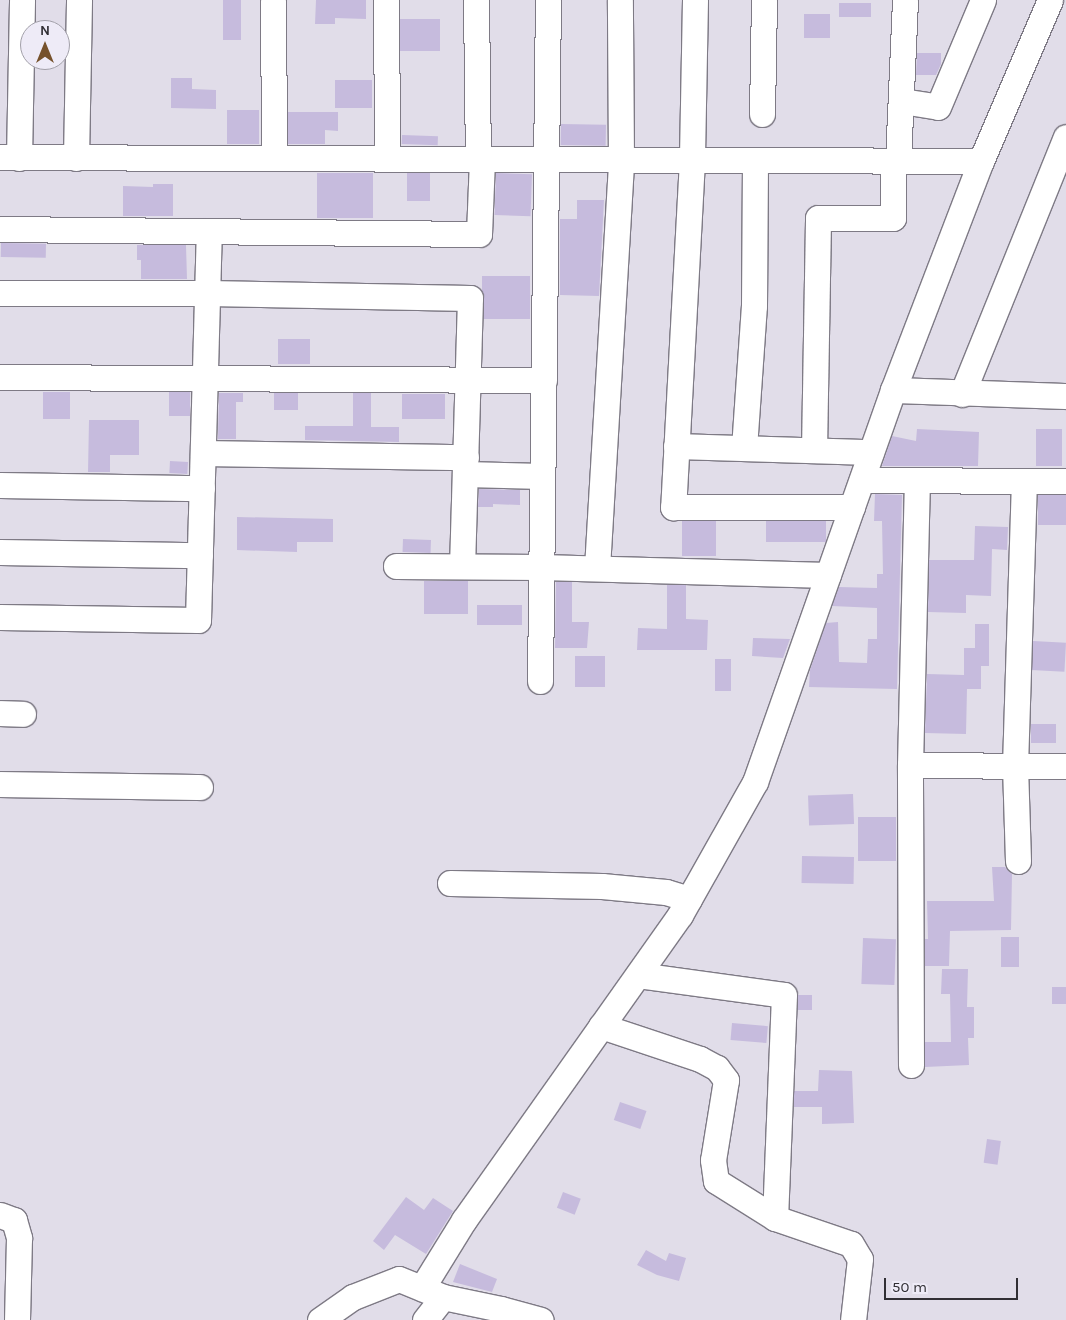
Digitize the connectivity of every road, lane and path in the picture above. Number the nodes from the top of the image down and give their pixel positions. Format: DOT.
graph roads {
  1 [pos="22,0"];
  2 [pos="79,0"];
  3 [pos="386,0"];
  4 [pos="476,0"];
  5 [pos="548,0"];
  6 [pos="620,0"];
  7 [pos="695,0"];
  8 [pos="764,0"];
  9 [pos="905,0"];
  10 [pos="983,0"];
  11 [pos="1050,0"];
  12 [pos="274,1"];
  13 [pos="10,70"];
  14 [pos="902,100"];
  15 [pos="762,114"];
  16 [pos="1066,137"];
  17 [pos="10,158"];
  18 [pos="76,158"];
  19 [pos="274,158"];
  20 [pos="387,159"];
  21 [pos="480,159"];
  22 [pos="547,160"];
  23 [pos="622,160"];
  24 [pos="692,160"];
  25 [pos="755,160"];
  26 [pos="895,161"];
  27 [pos="981,161"];
  28 [pos="0,228"];
  29 [pos="209,231"];
  30 [pos="0,293"];
  31 [pos="208,293"];
  32 [pos="0,377"];
  33 [pos="205,379"];
  34 [pos="469,379"];
  35 [pos="544,380"];
  36 [pos="893,390"];
  37 [pos="962,394"];
  38 [pos="1066,396"];
  39 [pos="676,446"];
  40 [pos="744,448"];
  41 [pos="814,450"];
  42 [pos="871,452"];
  43 [pos="203,453"];
  44 [pos="466,466"];
  45 [pos="542,476"];
  46 [pos="862,480"];
  47 [pos="917,481"];
  48 [pos="1024,481"];
  49 [pos="1066,482"];
  50 [pos="0,485"];
  51 [pos="202,488"];
  52 [pos="852,507"];
  53 [pos="0,552"];
  54 [pos="200,555"];
  55 [pos="396,566"];
  56 [pos="462,566"];
  57 [pos="541,567"];
  58 [pos="597,568"];
  59 [pos="828,574"];
  60 [pos="0,617"];
  61 [pos="540,681"];
  62 [pos="910,766"];
  63 [pos="1016,766"];
  64 [pos="1066,766"];
  65 [pos="0,784"];
  66 [pos="200,787"];
  67 [pos="1018,861"];
  68 [pos="450,883"];
  69 [pos="689,899"];
  70 [pos="638,975"];
  71 [pos="601,1026"];
  72 [pos="911,1065"];
  73 [pos="0,1215"];
  74 [pos="775,1218"];
  75 [pos="432,1292"];
  76 [pos="17,1320"];
  77 [pos="320,1320"];
  78 [pos="425,1320"];
  79 [pos="541,1320"];
  80 [pos="852,1320"];
  1 -- 13 [label="street"];
  2 -- 18 [label="street"];
  3 -- 20 [label="street"];
  4 -- 21 [label="street"];
  5 -- 22 [label="street"];
  6 -- 23 [label="street"];
  7 -- 24 [label="street"];
  8 -- 15 [label="street"];
  9 -- 14 [label="street"];
  10 -- 14 [label="street"];
  11 -- 27 [label="street"];
  12 -- 19 [label="street"];
  13 -- 17 [label="street"];
  14 -- 26 [label="street"];
  16 -- 37 [label="street"];
  17 -- 18 [label="street"];
  18 -- 19 [label="street"];
  19 -- 20 [label="street"];
  20 -- 21 [label="street"];
  21 -- 22 [label="street"];
  21 -- 29 [label="street"];
  22 -- 23 [label="street"];
  22 -- 35 [label="street"];
  23 -- 24 [label="street"];
  23 -- 58 [label="street"];
  24 -- 25 [label="street"];
  24 -- 39 [label="street"];
  25 -- 26 [label="street"];
  25 -- 40 [label="street"];
  26 -- 27 [label="street"];
  26 -- 41 [label="street"];
  27 -- 36 [label="street"];
  28 -- 29 [label="street"];
  29 -- 31 [label="street"];
  30 -- 31 [label="street"];
  31 -- 33 [label="street"];
  31 -- 34 [label="street"];
  32 -- 33 [label="street"];
  33 -- 34 [label="street"];
  33 -- 43 [label="street"];
  34 -- 35 [label="street"];
  34 -- 44 [label="street"];
  35 -- 45 [label="street"];
  36 -- 37 [label="street"];
  36 -- 42 [label="street"];
  37 -- 38 [label="street"];
  39 -- 40 [label="street"];
  39 -- 52 [label="street"];
  40 -- 41 [label="street"];
  41 -- 42 [label="street"];
  42 -- 46 [label="street"];
  43 -- 44 [label="street"];
  43 -- 51 [label="street"];
  44 -- 45 [label="street"];
  44 -- 56 [label="street"];
  45 -- 57 [label="street"];
  46 -- 47 [label="street"];
  46 -- 52 [label="street"];
  47 -- 48 [label="street"];
  47 -- 62 [label="street"];
  48 -- 49 [label="street"];
  48 -- 63 [label="street"];
  50 -- 51 [label="street"];
  51 -- 54 [label="street"];
  52 -- 59 [label="street"];
  53 -- 54 [label="street"];
  54 -- 60 [label="street"];
  55 -- 56 [label="street"];
  56 -- 57 [label="street"];
  57 -- 58 [label="street"];
  57 -- 61 [label="street"];
  58 -- 59 [label="street"];
  59 -- 69 [label="street"];
  62 -- 63 [label="street"];
  62 -- 72 [label="street"];
  63 -- 64 [label="street"];
  63 -- 67 [label="street"];
  65 -- 66 [label="street"];
  68 -- 69 [label="street"];
  69 -- 70 [label="street"];
  70 -- 71 [label="street"];
  70 -- 74 [label="street"];
  71 -- 74 [label="street"];
  71 -- 75 [label="street"];
  73 -- 76 [label="street"];
  74 -- 80 [label="street"];
  75 -- 77 [label="street"];
  75 -- 78 [label="street"];
  75 -- 79 [label="street"];
}
